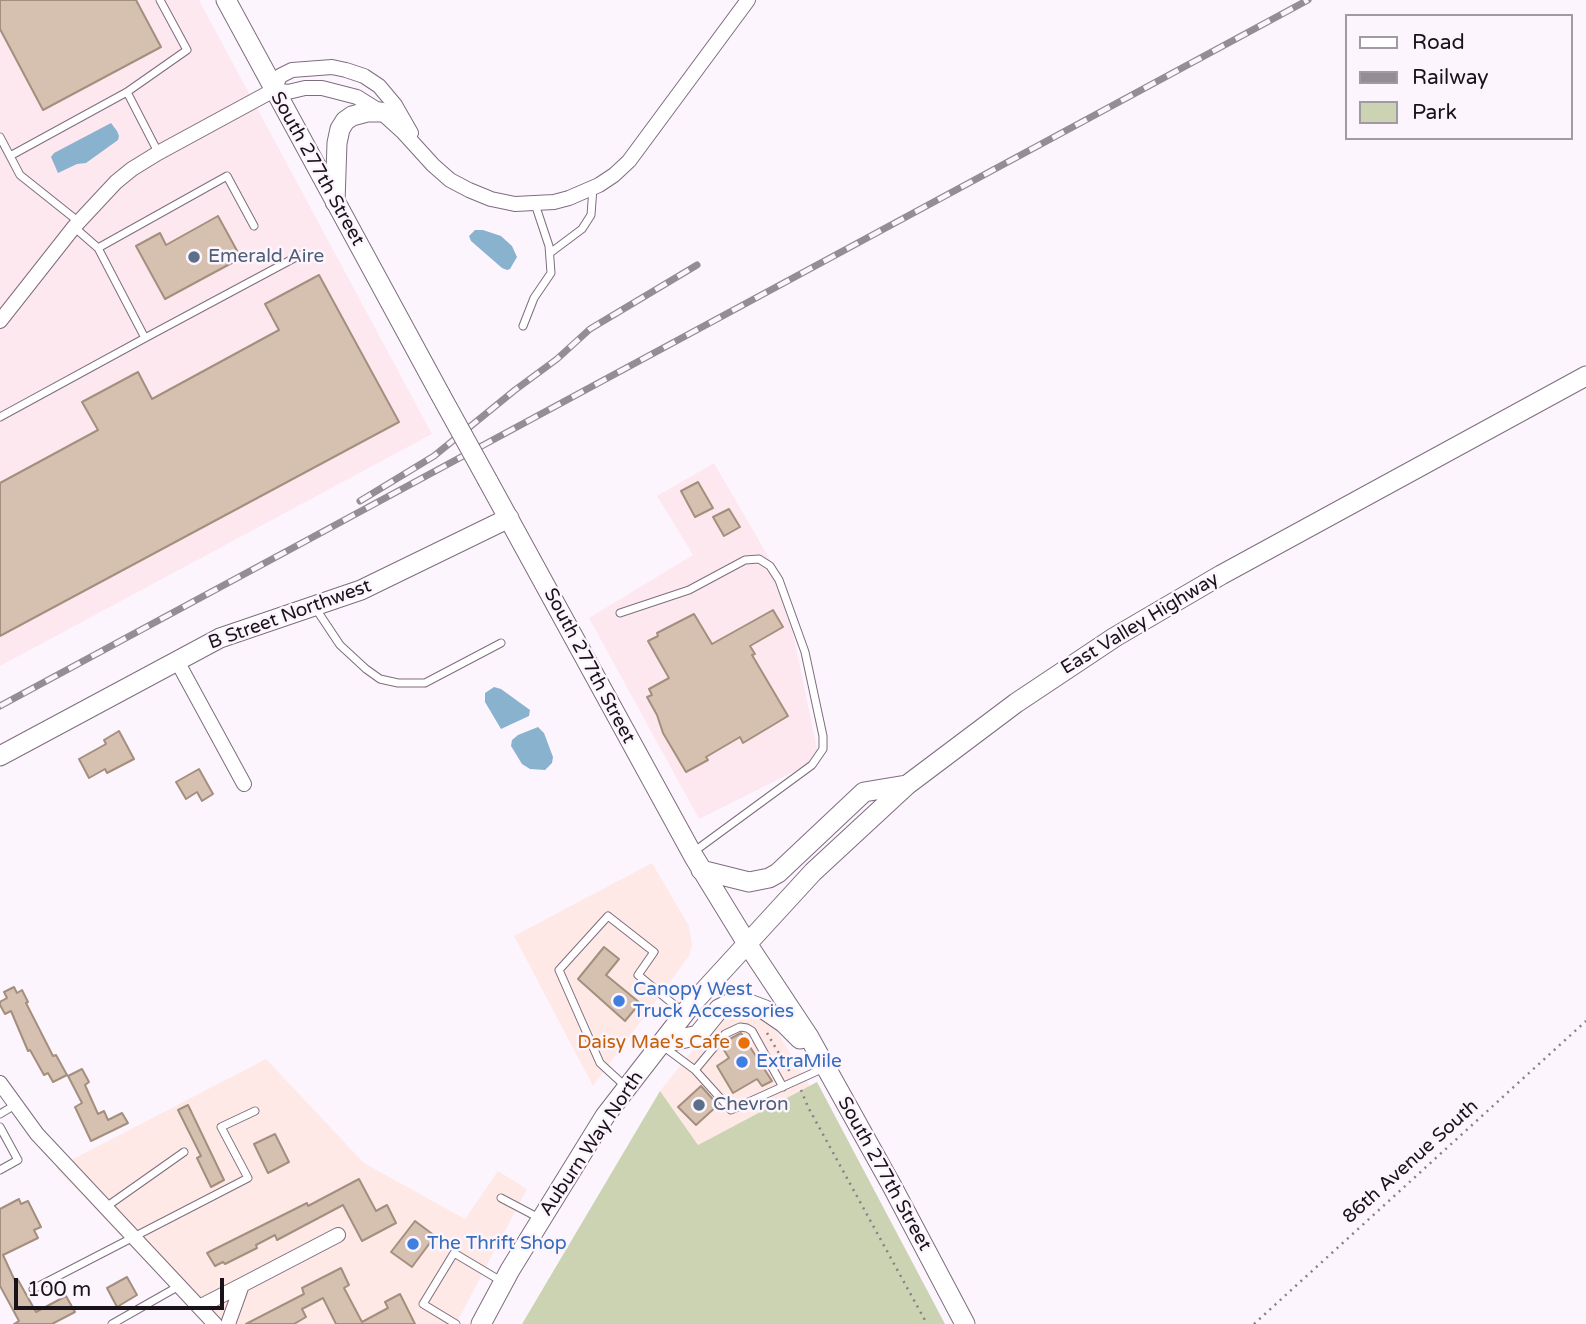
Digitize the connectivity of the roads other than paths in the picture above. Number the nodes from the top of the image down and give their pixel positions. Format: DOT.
graph roads {
  1 [pos="160,0"];
  2 [pos="226,0"];
  3 [pos="748,0"];
  4 [pos="274,90"];
  5 [pos="127,92"];
  6 [pos="381,112"];
  7 [pos="0,137"];
  8 [pos="158,153"];
  9 [pos="424,155"];
  10 [pos="10,156"];
  11 [pos="593,187"];
  12 [pos="335,203"];
  13 [pos="535,204"];
  14 [pos="76,224"];
  15 [pos="254,226"];
  16 [pos="98,248"];
  17 [pos="550,253"];
  18 [pos="300,255"];
  19 [pos="0,321"];
  20 [pos="523,326"];
  21 [pos="145,338"];
  22 [pos="1586,376"];
  23 [pos="0,417"];
  24 [pos="509,518"];
  25 [pos="314,606"];
  26 [pos="620,613"];
  27 [pos="501,643"];
  28 [pos="177,661"];
  29 [pos="0,756"];
  30 [pos="244,784"];
  31 [pos="907,785"];
  32 [pos="697,861"];
  33 [pos="748,945"];
  34 [pos="684,1013"];
  35 [pos="660,1044"];
  36 [pos="824,1064"];
  37 [pos="695,1070"];
  38 [pos="0,1083"];
  39 [pos="783,1087"];
  40 [pos="626,1088"];
  41 [pos="15,1105"];
  42 [pos="255,1111"];
  43 [pos="0,1114"];
  44 [pos="0,1127"];
  45 [pos="184,1153"];
  46 [pos="0,1170"];
  47 [pos="501,1198"];
  48 [pos="106,1207"];
  49 [pos="541,1220"];
  50 [pos="338,1235"];
  51 [pos="133,1236"];
  52 [pos="503,1283"];
  53 [pos="242,1285"];
  54 [pos="180,1286"];
  55 [pos="33,1289"];
  56 [pos="199,1307"];
  57 [pos="112,1324"];
  58 [pos="215,1324"];
  59 [pos="228,1324"];
  60 [pos="456,1324"];
  61 [pos="481,1324"];
  62 [pos="965,1324"];
  1 -- 5 [label="lane"];
  2 -- 4 [label="main road, South 277th Street"];
  3 -- 11 [label="street"];
  4 -- 6 [label="street"];
  4 -- 8 [label="street"];
  4 -- 9 [label="street"];
  4 -- 12 [label="main road, South 277th Street"];
  5 -- 8 [label="lane"];
  5 -- 10 [label="lane"];
  6 -- 9 [label="street"];
  6 -- 12 [label="main road"];
  7 -- 10 [label="lane"];
  8 -- 14 [label="street"];
  9 -- 13 [label="street"];
  10 -- 14 [label="lane"];
  11 -- 13 [label="street"];
  11 -- 17 [label="lane"];
  12 -- 24 [label="main road, South 277th Street, bridge"];
  13 -- 17 [label="lane"];
  14 -- 16 [label="lane"];
  14 -- 19 [label="street"];
  15 -- 16 [label="lane"];
  16 -- 21 [label="lane"];
  17 -- 20 [label="lane"];
  18 -- 21 [label="lane"];
  21 -- 23 [label="lane"];
  22 -- 31 [label="main road, East Valley Highway"];
  24 -- 25 [label="main road, B Street Northwest"];
  24 -- 32 [label="main road, South 277th Street"];
  25 -- 27 [label="lane"];
  25 -- 28 [label="main road, B Street Northwest"];
  26 -- 32 [label="lane"];
  28 -- 29 [label="main road, B Street Northwest"];
  28 -- 30 [label="street"];
  31 -- 32 [label="main road"];
  31 -- 33 [label="main road, East Valley Highway"];
  32 -- 33 [label="main road, South 277th Street"];
  33 -- 34 [label="main road, Auburn Way North"];
  33 -- 36 [label="main road, South 277th Street"];
  34 -- 35 [label="main road, Auburn Way North"];
  34 -- 40 [label="lane"];
  35 -- 36 [label="main road"];
  35 -- 37 [label="lane"];
  35 -- 40 [label="main road, Auburn Way North"];
  36 -- 39 [label="lane"];
  36 -- 62 [label="main road, South 277th Street"];
  37 -- 39 [label="lane"];
  37 -- 39 [label="lane"];
  38 -- 41 [label="street"];
  40 -- 49 [label="main road, Auburn Way North"];
  41 -- 43 [label="lane"];
  41 -- 48 [label="street"];
  42 -- 51 [label="lane"];
  44 -- 46 [label="lane"];
  45 -- 48 [label="lane"];
  47 -- 49 [label="lane"];
  48 -- 51 [label="street"];
  49 -- 52 [label="main road, Auburn Way North"];
  50 -- 53 [label="street"];
  51 -- 54 [label="street"];
  51 -- 55 [label="lane"];
  52 -- 60 [label="lane"];
  52 -- 61 [label="main road, Auburn Way North"];
  53 -- 56 [label="street"];
  53 -- 59 [label="street"];
  54 -- 56 [label="street"];
  54 -- 57 [label="lane"];
  56 -- 58 [label="street"];
}
